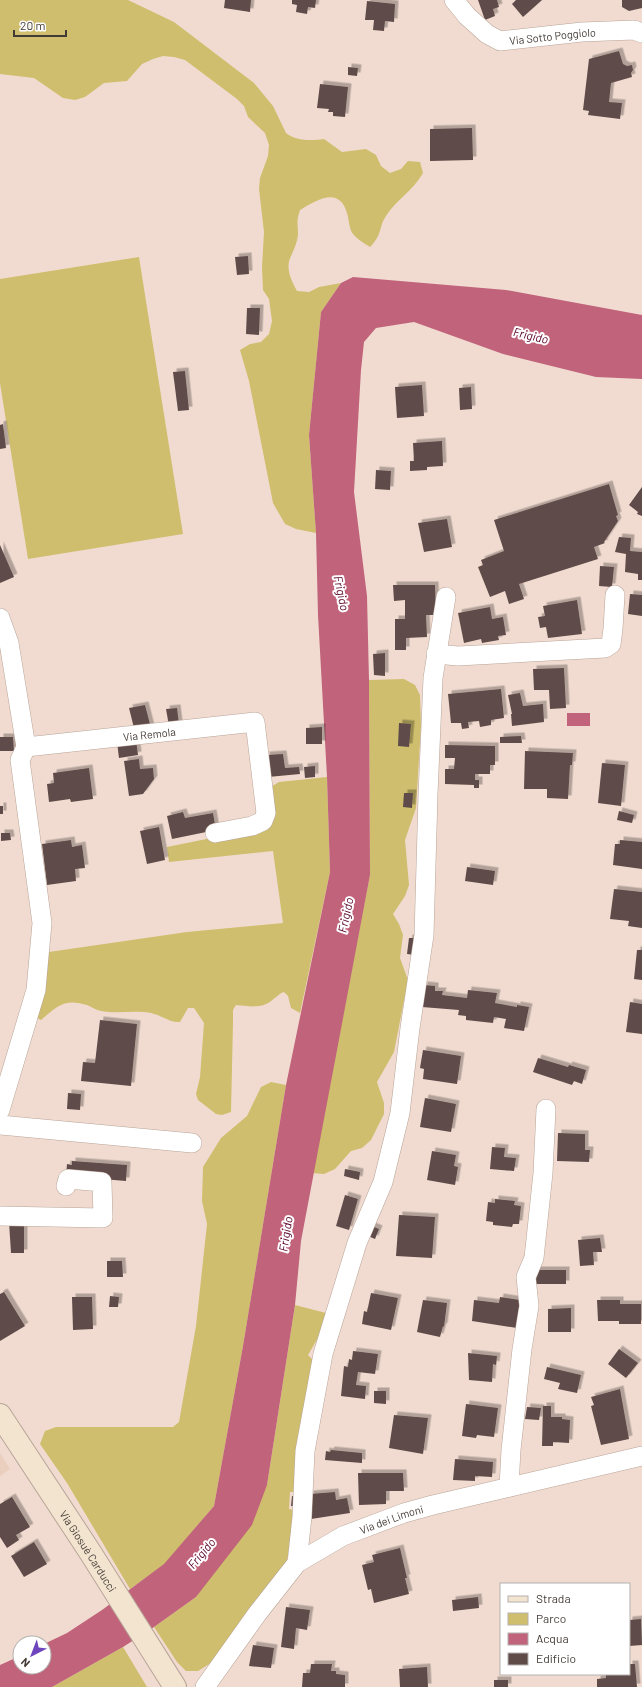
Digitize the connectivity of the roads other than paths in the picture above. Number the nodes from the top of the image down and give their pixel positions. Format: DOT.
graph roads {
  1 [pos="454,0"];
  2 [pos="642,33"];
  3 [pos="615,595"];
  4 [pos="446,597"];
  5 [pos="0,618"];
  6 [pos="436,654"];
  7 [pos="26,747"];
  8 [pos="215,833"];
  9 [pos="546,1109"];
  10 [pos="0,1110"];
  11 [pos="0,1125"];
  12 [pos="192,1143"];
  13 [pos="66,1186"];
  14 [pos="0,1216"];
  15 [pos="0,1415"];
  16 [pos="642,1456"];
  17 [pos="508,1487"];
  18 [pos="297,1563"];
  19 [pos="172,1682"];
  20 [pos="205,1687"];
  1 -- 2 [label="street, Via Sotto Poggiolo"];
  3 -- 6 [label="street"];
  4 -- 6 [label="street"];
  5 -- 7 [label="street"];
  6 -- 18 [label="street"];
  7 -- 8 [label="street, Via Remola"];
  7 -- 10 [label="street"];
  9 -- 17 [label="street"];
  11 -- 12 [label="street"];
  13 -- 14 [label="street"];
  15 -- 19 [label="main road, Via Giosuè Carducci"];
  16 -- 17 [label="street, Via dei Limoni"];
  17 -- 18 [label="street, Via dei Limoni"];
  18 -- 20 [label="street, Via dei Limoni"];
}
